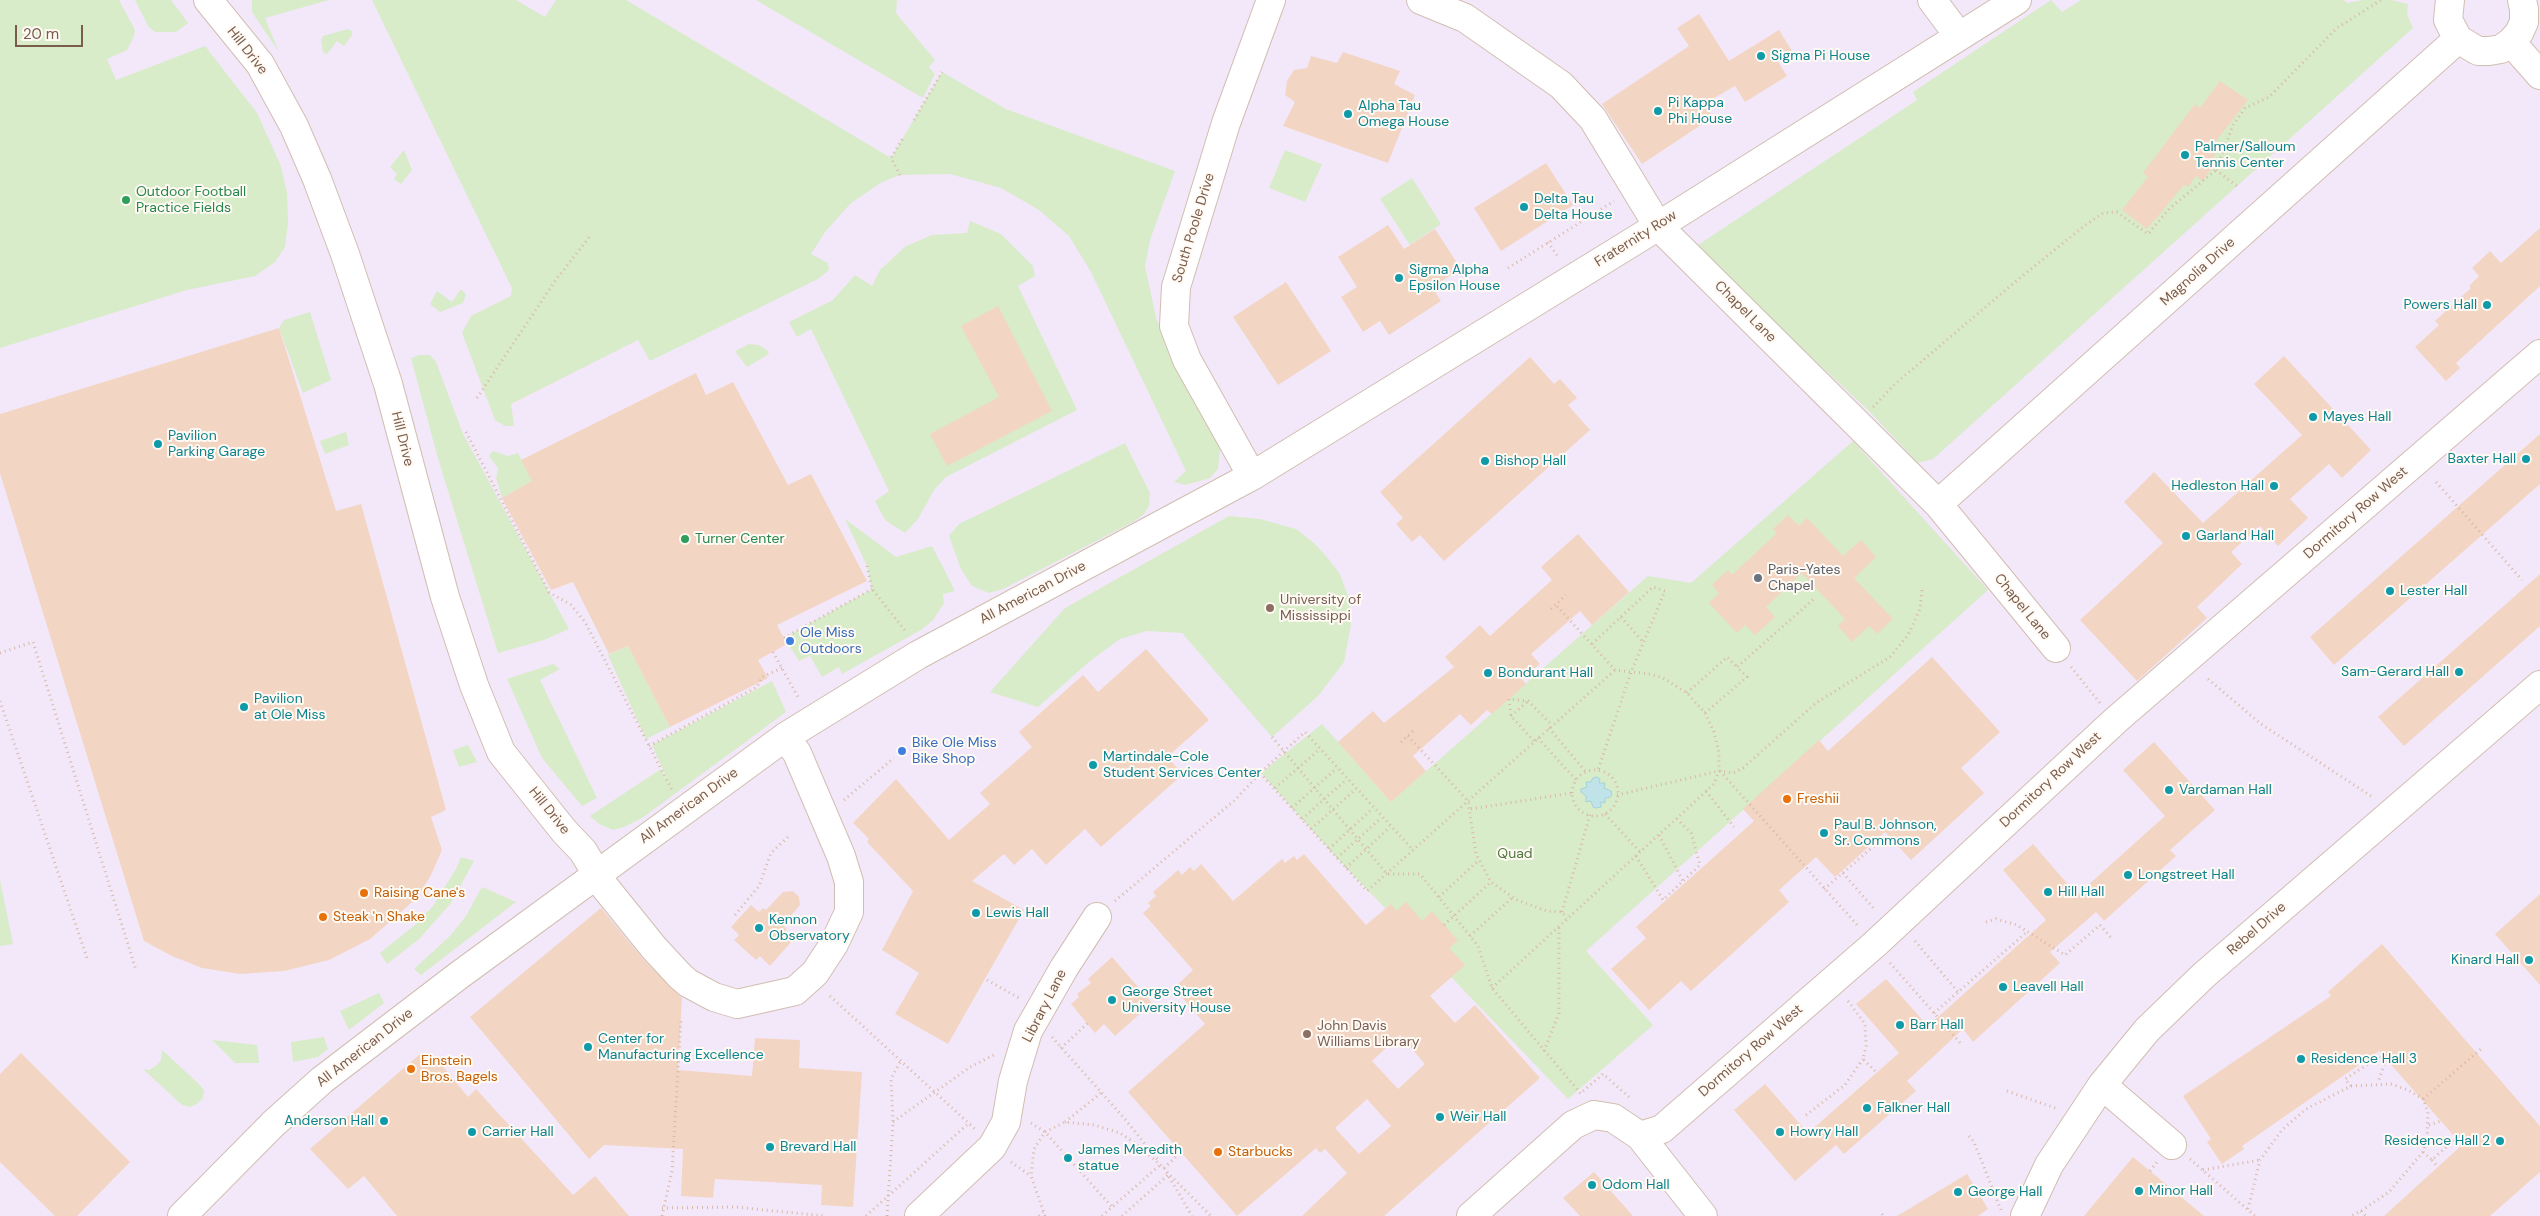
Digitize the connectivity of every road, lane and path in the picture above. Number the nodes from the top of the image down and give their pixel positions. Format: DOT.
graph roads {
  1 [pos="208,0"];
  2 [pos="1271,0"];
  3 [pos="1422,0"];
  4 [pos="1932,0"];
  5 [pos="2017,0"];
  6 [pos="2381,0"];
  7 [pos="2450,0"];
  8 [pos="2522,0"];
  9 [pos="1959,36"];
  10 [pos="2458,39"];
  11 [pos="2511,42"];
  12 [pos="942,72"];
  13 [pos="2540,75"];
  14 [pos="914,120"];
  15 [pos="903,138"];
  16 [pos="2216,170"];
  17 [pos="900,175"];
  18 [pos="2238,187"];
  19 [pos="1619,198"];
  20 [pos="1658,226"];
  21 [pos="591,236"];
  22 [pos="1548,242"];
  23 [pos="1564,265"];
  24 [pos="1508,268"];
  25 [pos="2540,354"];
  26 [pos="477,398"];
  27 [pos="1869,411"];
  28 [pos="466,432"];
  29 [pos="1252,476"];
  30 [pos="2436,482"];
  31 [pos="1938,504"];
  32 [pos="867,566"];
  33 [pos="2522,580"];
  34 [pos="872,589"];
  35 [pos="1922,590"];
  36 [pos="1566,595"];
  37 [pos="1815,598"];
  38 [pos="1556,605"];
  39 [pos="1551,609"];
  40 [pos="1621,617"];
  41 [pos="909,635"];
  42 [pos="784,638"];
  43 [pos="1644,643"];
  44 [pos="1592,644"];
  45 [pos="2056,648"];
  46 [pos="0,652"];
  47 [pos="773,652"];
  48 [pos="1737,667"];
  49 [pos="782,668"];
  50 [pos="1615,670"];
  51 [pos="1631,672"];
  52 [pos="2208,679"];
  53 [pos="2540,685"];
  54 [pos="1687,693"];
  55 [pos="1528,700"];
  56 [pos="0,701"];
  57 [pos="801,702"];
  58 [pos="2101,704"];
  59 [pos="1705,713"];
  60 [pos="1511,716"];
  61 [pos="1550,727"];
  62 [pos="1415,729"];
  63 [pos="1408,736"];
  64 [pos="785,737"];
  65 [pos="1272,737"];
  66 [pos="1536,740"];
  67 [pos="1401,742"];
  68 [pos="649,746"];
  69 [pos="1320,749"];
  70 [pos="1284,752"];
  71 [pos="894,758"];
  72 [pos="1298,768"];
  73 [pos="1337,768"];
  74 [pos="1598,770"];
  75 [pos="1719,771"];
  76 [pos="1586,772"];
  77 [pos="1260,773"];
  78 [pos="1347,779"];
  79 [pos="1576,780"];
  80 [pos="1275,788"];
  81 [pos="1315,788"];
  82 [pos="1356,789"];
  83 [pos="1706,791"];
  84 [pos="673,793"];
  85 [pos="1572,793"];
  86 [pos="1618,795"];
  87 [pos="2374,798"];
  88 [pos="1324,799"];
  89 [pos="843,801"];
  90 [pos="1468,801"];
  91 [pos="1292,808"];
  92 [pos="1373,808"];
  93 [pos="1333,809"];
  94 [pos="1471,809"];
  95 [pos="1605,814"];
  96 [pos="1590,815"];
  97 [pos="1381,818"];
  98 [pos="1678,818"];
  99 [pos="1302,819"];
  100 [pos="1390,827"];
  101 [pos="1734,827"];
  102 [pos="1311,829"];
  103 [pos="1350,830"];
  104 [pos="790,835"];
  105 [pos="1659,835"];
  106 [pos="1358,838"];
  107 [pos="1874,846"];
  108 [pos="1329,849"];
  109 [pos="1366,849"];
  110 [pos="1413,850"];
  111 [pos="1640,852"];
  112 [pos="1636,856"];
  113 [pos="1337,858"];
  114 [pos="1479,860"];
  115 [pos="1346,868"];
  116 [pos="1842,873"];
  117 [pos="1387,874"];
  118 [pos="596,875"];
  119 [pos="1683,881"];
  120 [pos="1491,882"];
  121 [pos="1824,889"];
  122 [pos="1439,897"];
  123 [pos="1513,898"];
  124 [pos="1875,910"];
  125 [pos="1562,912"];
  126 [pos="735,915"];
  127 [pos="1455,915"];
  128 [pos="1098,917"];
  129 [pos="1567,918"];
  130 [pos="1986,922"];
  131 [pos="1444,925"];
  132 [pos="1559,925"];
  133 [pos="1863,931"];
  134 [pos="2027,932"];
  135 [pos="1470,936"];
  136 [pos="1915,940"];
  137 [pos="2113,940"];
  138 [pos="87,958"];
  139 [pos="1890,963"];
  140 [pos="136,970"];
  141 [pos="987,980"];
  142 [pos="1492,988"];
  143 [pos="1958,992"];
  144 [pos="830,996"];
  145 [pos="1848,1000"];
  146 [pos="1026,1002"];
  147 [pos="1934,1013"];
  148 [pos="681,1020"];
  149 [pos="1088,1023"];
  150 [pos="1049,1034"];
  151 [pos="1962,1045"];
  152 [pos="1061,1048"];
  153 [pos="2481,1049"];
  154 [pos="1544,1052"];
  155 [pos="996,1053"];
  156 [pos="1863,1059"];
  157 [pos="900,1062"];
  158 [pos="1875,1071"];
  159 [pos="2378,1083"];
  160 [pos="2102,1085"];
  161 [pos="2351,1086"];
  162 [pos="936,1091"];
  163 [pos="2007,1091"];
  164 [pos="1101,1093"];
  165 [pos="1581,1093"];
  166 [pos="1585,1098"];
  167 [pos="1631,1098"];
  168 [pos="2423,1099"];
  169 [pos="2058,1109"];
  170 [pos="1806,1115"];
  171 [pos="1026,1119"];
  172 [pos="2441,1121"];
  173 [pos="893,1122"];
  174 [pos="970,1122"];
  175 [pos="1065,1122"];
  176 [pos="2429,1125"];
  177 [pos="1045,1132"];
  178 [pos="979,1133"];
  179 [pos="1640,1136"];
  180 [pos="1969,1136"];
  181 [pos="2456,1138"];
  182 [pos="2172,1144"];
  183 [pos="1181,1152"];
  184 [pos="2423,1152"];
  185 [pos="1003,1157"];
  186 [pos="2260,1160"];
  187 [pos="2432,1160"];
  188 [pos="1162,1166"];
  189 [pos="2438,1167"];
  190 [pos="2203,1170"];
  191 [pos="1031,1176"];
  192 [pos="1168,1176"];
  193 [pos="888,1197"];
  194 [pos="1112,1207"];
  195 [pos="662,1208"];
  196 [pos="2248,1209"];
  197 [pos="1043,1212"];
  198 [pos="2362,1212"];
  199 [pos="2014,1214"];
  200 [pos="182,1216"];
  201 [pos="662,1216"];
  202 [pos="824,1216"];
  203 [pos="866,1216"];
  204 [pos="887,1216"];
  205 [pos="919,1216"];
  206 [pos="1039,1216"];
  207 [pos="1045,1216"];
  208 [pos="1102,1216"];
  209 [pos="1122,1216"];
  210 [pos="1192,1216"];
  211 [pos="1211,1216"];
  212 [pos="1472,1216"];
  213 [pos="1703,1216"];
  214 [pos="2256,1216"];
  215 [pos="2351,1216"];
  216 [pos="2366,1216"];
  1 -- 118 [label="street, Hill Drive"];
  2 -- 29 [label="street, South Poole Drive"];
  3 -- 20 [label="street, Chapel Lane"];
  4 -- 9 [label="street"];
  5 -- 9 [label="street, Fraternity Row"];
  6 -- 16 [label="path"];
  7 -- 10 [label="street"];
  8 -- 11 [label="street"];
  9 -- 20 [label="street, Fraternity Row"];
  10 -- 11 [label="street"];
  10 -- 31 [label="street, Magnolia Drive"];
  11 -- 13 [label="street"];
  12 -- 14 [label="path"];
  15 -- 17 [label="path"];
  16 -- 18 [label="path"];
  16 -- 27 [label="path"];
  19 -- 22 [label="path"];
  20 -- 29 [label="street, Fraternity Row"];
  20 -- 31 [label="street, Chapel Lane"];
  21 -- 26 [label="path"];
  22 -- 23 [label="path"];
  22 -- 24 [label="path"];
  25 -- 179 [label="street, Dormitory Row West"];
  28 -- 68 [label="path"];
  29 -- 64 [label="street, All American Drive"];
  30 -- 33 [label="path"];
  31 -- 45 [label="street, Chapel Lane"];
  32 -- 34 [label="path"];
  34 -- 41 [label="path"];
  34 -- 42 [label="path"];
  35 -- 75 [label="path"];
  36 -- 38 [label="path"];
  37 -- 48 [label="path"];
  38 -- 39 [label="path"];
  38 -- 44 [label="path"];
  40 -- 43 [label="path"];
  40 -- 43 [label="path"];
  40 -- 44 [label="path"];
  43 -- 51 [label="path"];
  44 -- 50 [label="path"];
  45 -- 58 [label="path"];
  46 -- 140 [label="path"];
  47 -- 49 [label="path"];
  48 -- 54 [label="path"];
  48 -- 59 [label="path"];
  49 -- 57 [label="path"];
  49 -- 68 [label="path"];
  50 -- 51 [label="path"];
  50 -- 61 [label="path"];
  51 -- 54 [label="path"];
  51 -- 74 [label="path"];
  52 -- 87 [label="path"];
  53 -- 160 [label="street, Rebel Drive"];
  54 -- 59 [label="path"];
  55 -- 60 [label="path"];
  55 -- 60 [label="path"];
  55 -- 61 [label="path"];
  56 -- 138 [label="path"];
  59 -- 75 [label="path"];
  60 -- 66 [label="path"];
  61 -- 66 [label="path"];
  61 -- 76 [label="path"];
  62 -- 63 [label="path"];
  63 -- 67 [label="path"];
  63 -- 90 [label="path"];
  64 -- 118 [label="street, All American Drive"];
  64 -- 118 [label="street, Hill Drive"];
  65 -- 70 [label="path"];
  66 -- 79 [label="path"];
  66 -- 90 [label="path"];
  68 -- 84 [label="path"];
  69 -- 70 [label="path"];
  69 -- 72 [label="path"];
  69 -- 73 [label="path"];
  70 -- 72 [label="path"];
  70 -- 77 [label="path"];
  71 -- 89 [label="path"];
  72 -- 80 [label="path"];
  72 -- 81 [label="path"];
  73 -- 78 [label="path"];
  73 -- 81 [label="path"];
  74 -- 76 [label="path"];
  74 -- 86 [label="path"];
  75 -- 83 [label="path"];
  75 -- 86 [label="path"];
  75 -- 121 [label="path"];
  76 -- 79 [label="path"];
  77 -- 80 [label="path"];
  77 -- 128 [label="path"];
  78 -- 82 [label="path"];
  78 -- 88 [label="path"];
  79 -- 85 [label="path"];
  80 -- 91 [label="path"];
  81 -- 88 [label="path"];
  81 -- 91 [label="path"];
  82 -- 92 [label="path"];
  82 -- 93 [label="path"];
  83 -- 98 [label="path"];
  83 -- 101 [label="path"];
  85 -- 94 [label="path"];
  85 -- 96 [label="path"];
  86 -- 95 [label="path"];
  88 -- 93 [label="path"];
  88 -- 99 [label="path"];
  90 -- 94 [label="path"];
  90 -- 110 [label="path"];
  91 -- 99 [label="path"];
  92 -- 97 [label="path"];
  92 -- 103 [label="path"];
  93 -- 102 [label="path"];
  93 -- 103 [label="path"];
  94 -- 114 [label="path"];
  95 -- 96 [label="path"];
  95 -- 111 [label="path"];
  96 -- 125 [label="path"];
  97 -- 100 [label="path"];
  97 -- 106 [label="path"];
  98 -- 105 [label="path"];
  98 -- 119 [label="path"];
  99 -- 102 [label="path"];
  100 -- 109 [label="path"];
  100 -- 110 [label="path"];
  102 -- 108 [label="path"];
  103 -- 106 [label="path"];
  103 -- 108 [label="path"];
  104 -- 126 [label="path"];
  105 -- 111 [label="path"];
  105 -- 119 [label="path"];
  106 -- 109 [label="path"];
  106 -- 113 [label="path"];
  107 -- 116 [label="path"];
  108 -- 113 [label="path"];
  109 -- 115 [label="path"];
  109 -- 117 [label="path"];
  110 -- 117 [label="path"];
  111 -- 112 [label="path"];
  112 -- 119 [label="path"];
  112 -- 129 [label="path"];
  113 -- 115 [label="path"];
  114 -- 120 [label="path"];
  114 -- 122 [label="path"];
  115 -- 117 [label="path"];
  116 -- 121 [label="path"];
  116 -- 124 [label="path"];
  117 -- 122 [label="path"];
  118 -- 200 [label="street, All American Drive"];
  120 -- 123 [label="path"];
  120 -- 127 [label="path"];
  121 -- 133 [label="path"];
  122 -- 127 [label="path"];
  123 -- 125 [label="path"];
  123 -- 135 [label="path"];
  125 -- 129 [label="path"];
  127 -- 131 [label="path"];
  127 -- 135 [label="path"];
  128 -- 205 [label="street, Library Lane"];
  129 -- 132 [label="path"];
  130 -- 134 [label="path"];
  132 -- 142 [label="path"];
  132 -- 154 [label="path"];
  134 -- 137 [label="path"];
  134 -- 143 [label="path"];
  135 -- 142 [label="path"];
  136 -- 143 [label="path"];
  139 -- 147 [label="path"];
  141 -- 146 [label="path"];
  142 -- 154 [label="path"];
  143 -- 147 [label="path"];
  144 -- 157 [label="path"];
  145 -- 156 [label="path"];
  147 -- 151 [label="path"];
  148 -- 195 [label="path"];
  149 -- 152 [label="path"];
  150 -- 152 [label="path"];
  152 -- 164 [label="path"];
  153 -- 168 [label="path"];
  154 -- 165 [label="path"];
  155 -- 162 [label="path"];
  156 -- 158 [label="path"];
  156 -- 170 [label="path"];
  157 -- 162 [label="path"];
  157 -- 173 [label="path"];
  159 -- 161 [label="path"];
  159 -- 161 [label="path"];
  159 -- 168 [label="path"];
  160 -- 182 [label="street"];
  160 -- 199 [label="street, Rebel Drive"];
  161 -- 186 [label="path"];
  162 -- 173 [label="path"];
  162 -- 174 [label="path"];
  163 -- 169 [label="path"];
  164 -- 175 [label="path"];
  164 -- 188 [label="path"];
  165 -- 166 [label="path"];
  165 -- 167 [label="path"];
  168 -- 176 [label="path"];
  171 -- 177 [label="path"];
  172 -- 176 [label="path"];
  173 -- 193 [label="path"];
  174 -- 178 [label="path"];
  174 -- 193 [label="path"];
  175 -- 177 [label="path"];
  175 -- 188 [label="path"];
  176 -- 184 [label="path"];
  177 -- 191 [label="path"];
  177 -- 194 [label="path"];
  179 -- 212 [label="street"];
  179 -- 213 [label="street"];
  180 -- 199 [label="path"];
  181 -- 187 [label="path"];
  182 -- 190 [label="path"];
  183 -- 188 [label="path"];
  184 -- 187 [label="path"];
  184 -- 198 [label="path"];
  185 -- 191 [label="path"];
  186 -- 190 [label="path"];
  186 -- 196 [label="path"];
  187 -- 189 [label="path"];
  188 -- 192 [label="path"];
  188 -- 194 [label="path"];
  188 -- 211 [label="path"];
  190 -- 196 [label="path"];
  191 -- 197 [label="path"];
  192 -- 209 [label="path"];
  192 -- 210 [label="path"];
  193 -- 203 [label="path"];
  193 -- 204 [label="path"];
  194 -- 208 [label="path"];
  195 -- 201 [label="path"];
  195 -- 202 [label="path"];
  196 -- 214 [label="path"];
  197 -- 206 [label="path"];
  197 -- 207 [label="path"];
  198 -- 215 [label="path"];
  198 -- 216 [label="path"];
}
